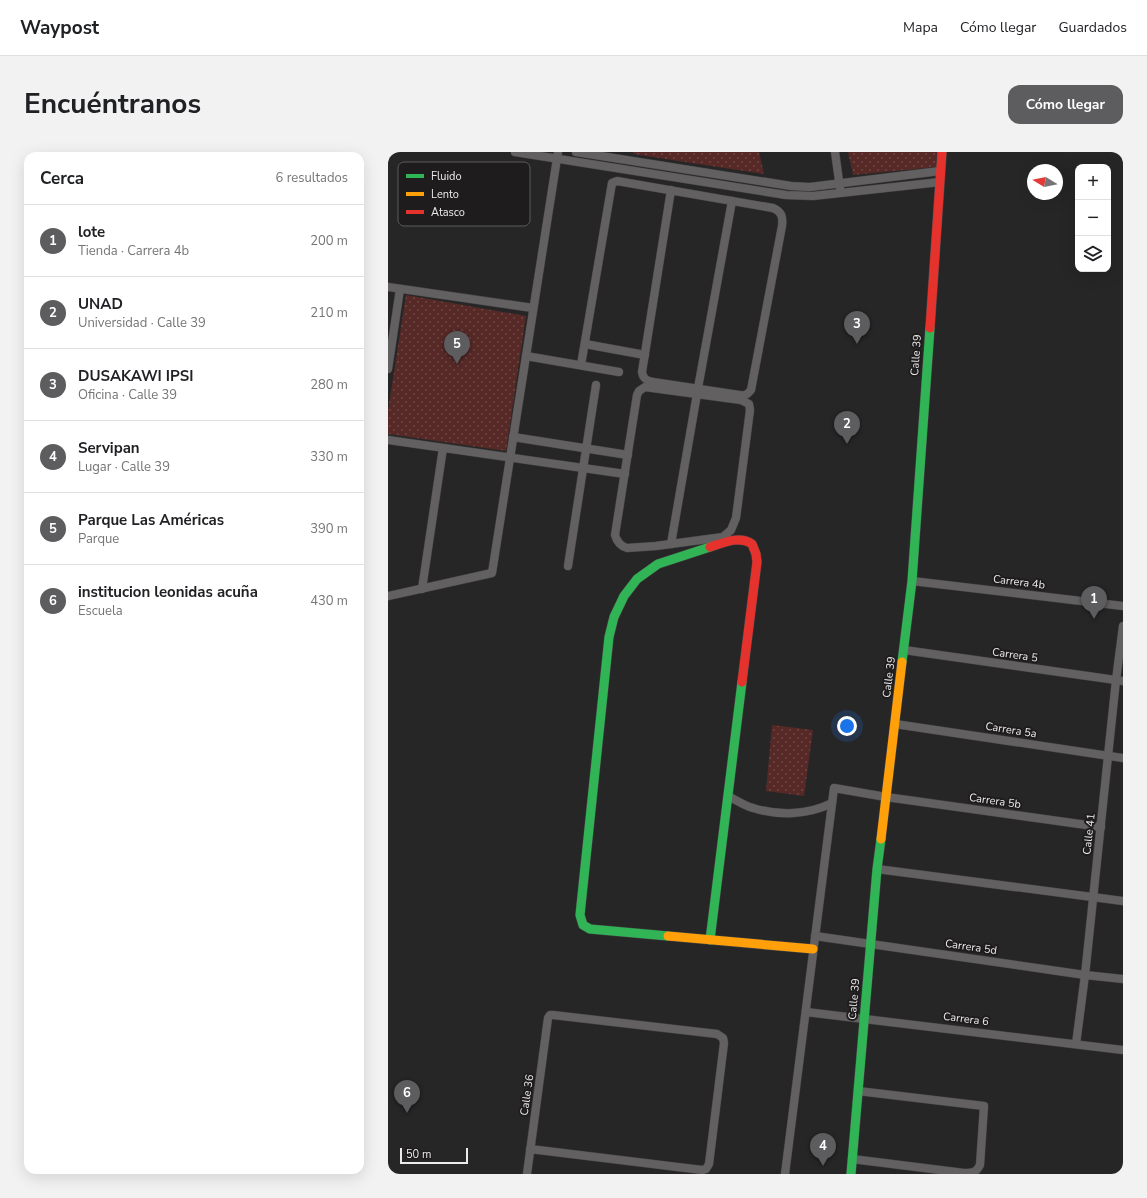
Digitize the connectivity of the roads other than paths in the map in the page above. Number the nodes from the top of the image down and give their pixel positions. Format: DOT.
graph roads {
  1 [pos="515,152"];
  2 [pos="576,152"];
  3 [pos="835,152"];
  4 [pos="942,152"];
  5 [pos="557,155"];
  6 [pos="625,156"];
  7 [pos="623,169"];
  8 [pos="940,171"];
  9 [pos="940,182"];
  10 [pos="839,184"];
  11 [pos="671,190"];
  12 [pos="840,193"];
  13 [pos="732,201"];
  14 [pos="388,287"];
  15 [pos="400,289"];
  16 [pos="534,308"];
  17 [pos="585,344"];
  18 [pos="645,355"];
  19 [pos="526,356"];
  20 [pos="581,365"];
  21 [pos="388,369"];
  22 [pos="619,372"];
  23 [pos="596,385"];
  24 [pos="697,391"];
  25 [pos="513,437"];
  26 [pos="388,440"];
  27 [pos="443,448"];
  28 [pos="586,449"];
  29 [pos="628,455"];
  30 [pos="510,457"];
  31 [pos="583,468"];
  32 [pos="625,474"];
  33 [pos="671,544"];
  34 [pos="568,566"];
  35 [pos="912,580"];
  36 [pos="422,589"];
  37 [pos="388,596"];
  38 [pos="1123,606"];
  39 [pos="1123,626"];
  40 [pos="904,650"];
  41 [pos="1119,681"];
  42 [pos="895,724"];
  43 [pos="1108,756"];
  44 [pos="1123,758"];
  45 [pos="728,796"];
  46 [pos="886,797"];
  47 [pos="832,803"];
  48 [pos="1101,827"];
  49 [pos="877,869"];
  50 [pos="1093,897"];
  51 [pos="1123,901"];
  52 [pos="815,936"];
  53 [pos="710,940"];
  54 [pos="870,944"];
  55 [pos="814,949"];
  56 [pos="1085,975"];
  57 [pos="1123,979"];
  58 [pos="806,1012"];
  59 [pos="864,1018"];
  60 [pos="1076,1044"];
  61 [pos="1123,1050"];
  62 [pos="858,1091"];
  63 [pos="530,1148"];
  64 [pos="852,1159"];
  65 [pos="527,1174"];
  66 [pos="785,1174"];
  67 [pos="851,1174"];
  1 -- 5 [label="street"];
  2 -- 6 [label="street"];
  3 -- 10 [label="street"];
  4 -- 8 [label="street, Calle 39"];
  5 -- 7 [label="street"];
  5 -- 16 [label="street"];
  6 -- 7 [label="street"];
  6 -- 10 [label="street"];
  7 -- 12 [label="street"];
  8 -- 9 [label="street, Calle 39"];
  8 -- 10 [label="street"];
  9 -- 12 [label="street"];
  9 -- 35 [label="street, Calle 39"];
  10 -- 12 [label="street"];
  11 -- 13 [label="street"];
  11 -- 17 [label="street"];
  11 -- 18 [label="street"];
  13 -- 24 [label="street"];
  13 -- 24 [label="street"];
  14 -- 15 [label="street"];
  15 -- 16 [label="street"];
  15 -- 21 [label="street"];
  16 -- 19 [label="street"];
  17 -- 18 [label="street"];
  17 -- 20 [label="street"];
  18 -- 24 [label="street"];
  19 -- 20 [label="street"];
  19 -- 25 [label="street"];
  20 -- 22 [label="street"];
  23 -- 28 [label="street"];
  24 -- 29 [label="street"];
  24 -- 33 [label="street"];
  24 -- 33 [label="street"];
  25 -- 28 [label="street"];
  25 -- 30 [label="street"];
  26 -- 27 [label="street"];
  27 -- 30 [label="street"];
  27 -- 36 [label="street"];
  28 -- 29 [label="street"];
  28 -- 31 [label="street"];
  29 -- 32 [label="street"];
  30 -- 31 [label="street"];
  30 -- 36 [label="street"];
  31 -- 32 [label="street"];
  31 -- 34 [label="street"];
  32 -- 33 [label="street"];
  35 -- 38 [label="street, Carrera 4b"];
  35 -- 40 [label="street, Calle 39"];
  36 -- 37 [label="street"];
  39 -- 41 [label="street, Calle 41"];
  40 -- 41 [label="street, Carrera 5"];
  40 -- 42 [label="street, Calle 39"];
  41 -- 43 [label="street, Calle 41"];
  42 -- 43 [label="street, Carrera 5a"];
  42 -- 46 [label="street, Calle 39"];
  43 -- 44 [label="street, Carrera 5a"];
  43 -- 48 [label="street, Calle 41"];
  45 -- 47 [label="street"];
  45 -- 53 [label="street"];
  45 -- 53 [label="street"];
  46 -- 47 [label="street, Carrera 5b"];
  46 -- 48 [label="street, Carrera 5b"];
  46 -- 49 [label="street, Calle 39"];
  47 -- 52 [label="street"];
  48 -- 50 [label="street, Calle 41"];
  49 -- 50 [label="street"];
  49 -- 54 [label="street, Calle 39"];
  50 -- 51 [label="street"];
  50 -- 56 [label="street, Calle 41"];
  52 -- 54 [label="street, Carrera 5d"];
  52 -- 55 [label="street"];
  53 -- 55 [label="street"];
  54 -- 56 [label="street, Carrera 5d"];
  54 -- 59 [label="street, Calle 39"];
  55 -- 58 [label="street"];
  56 -- 57 [label="street, Carrera 5d"];
  56 -- 60 [label="street, Calle 41"];
  58 -- 59 [label="street, Carrera 6"];
  58 -- 66 [label="street"];
  59 -- 60 [label="street, Carrera 6"];
  59 -- 62 [label="street, Calle 39"];
  60 -- 61 [label="street, Carrera 6"];
  62 -- 64 [label="street, Calle 39"];
  62 -- 64 [label="street"];
  63 -- 63 [label="street, Calle 36"];
  63 -- 65 [label="street, Calle 36"];
  64 -- 67 [label="street, Calle 39"];
}
